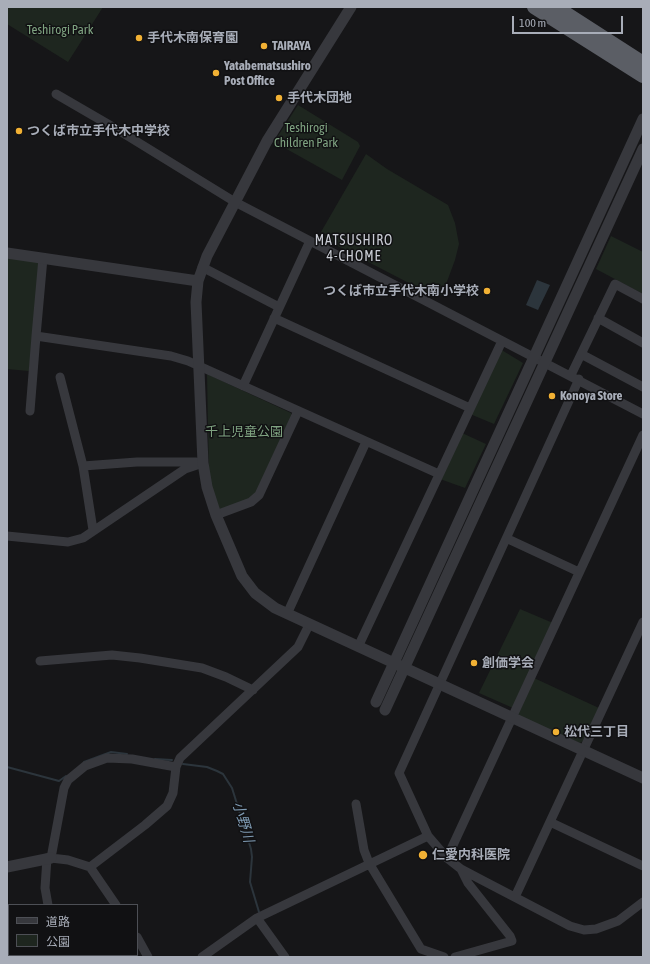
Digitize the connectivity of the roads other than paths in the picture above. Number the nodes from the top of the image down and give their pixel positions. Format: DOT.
graph roads {
  1 [pos="350,7"];
  2 [pos="534,7"];
  3 [pos="556,7"];
  4 [pos="643,62"];
  5 [pos="643,76"];
  6 [pos="56,94"];
  7 [pos="643,119"];
  8 [pos="643,149"];
  9 [pos="235,202"];
  10 [pos="310,241"];
  11 [pos="7,253"];
  12 [pos="43,258"];
  13 [pos="202,268"];
  14 [pos="198,281"];
  15 [pos="643,299"];
  16 [pos="279,307"];
  17 [pos="274,318"];
  18 [pos="598,318"];
  19 [pos="36,336"];
  20 [pos="502,341"];
  21 [pos="643,343"];
  22 [pos="581,354"];
  23 [pos="534,358"];
  24 [pos="545,363"];
  25 [pos="199,366"];
  26 [pos="60,377"];
  27 [pos="575,377"];
  28 [pos="243,386"];
  29 [pos="643,387"];
  30 [pos="470,408"];
  31 [pos="30,411"];
  32 [pos="298,411"];
  33 [pos="643,414"];
  34 [pos="643,435"];
  35 [pos="366,442"];
  36 [pos="203,462"];
  37 [pos="82,466"];
  38 [pos="439,474"];
  39 [pos="216,515"];
  40 [pos="92,530"];
  41 [pos="7,536"];
  42 [pos="508,539"];
  43 [pos="579,572"];
  44 [pos="287,614"];
  45 [pos="643,622"];
  46 [pos="309,625"];
  47 [pos="358,647"];
  48 [pos="40,661"];
  49 [pos="398,666"];
  50 [pos="439,684"];
  51 [pos="253,690"];
  52 [pos="376,702"];
  53 [pos="385,710"];
  54 [pos="512,718"];
  55 [pos="584,750"];
  56 [pos="176,767"];
  57 [pos="643,778"];
  58 [pos="356,804"];
  59 [pos="550,822"];
  60 [pos="428,836"];
  61 [pos="49,858"];
  62 [pos="447,858"];
  63 [pos="369,863"];
  64 [pos="643,866"];
  65 [pos="7,867"];
  66 [pos="90,867"];
  67 [pos="461,869"];
  68 [pos="515,897"];
  69 [pos="643,902"];
  70 [pos="48,904"];
  71 [pos="115,904"];
  72 [pos="257,918"];
  73 [pos="138,939"];
  74 [pos="483,954"];
  75 [pos="148,957"];
  76 [pos="202,957"];
  77 [pos="285,957"];
  78 [pos="444,957"];
  79 [pos="455,957"];
  1 -- 9 [label="street"];
  2 -- 5 [label="highway"];
  3 -- 4 [label="highway"];
  6 -- 9 [label="street"];
  7 -- 23 [label="street"];
  8 -- 24 [label="street"];
  9 -- 10 [label="street"];
  9 -- 13 [label="street"];
  10 -- 16 [label="street"];
  10 -- 20 [label="street"];
  11 -- 12 [label="street"];
  12 -- 14 [label="street"];
  12 -- 19 [label="street"];
  13 -- 14 [label="street"];
  13 -- 16 [label="street"];
  14 -- 25 [label="street"];
  15 -- 18 [label="street"];
  16 -- 17 [label="street"];
  17 -- 28 [label="street"];
  17 -- 30 [label="street"];
  18 -- 21 [label="street"];
  18 -- 22 [label="street"];
  19 -- 25 [label="street"];
  19 -- 31 [label="street"];
  20 -- 23 [label="street"];
  20 -- 30 [label="street"];
  22 -- 27 [label="street"];
  22 -- 29 [label="street"];
  23 -- 24 [label="street"];
  23 -- 49 [label="street"];
  24 -- 27 [label="street"];
  24 -- 49 [label="street"];
  25 -- 28 [label="street"];
  25 -- 36 [label="street"];
  26 -- 37 [label="street"];
  27 -- 33 [label="street"];
  27 -- 42 [label="street"];
  28 -- 32 [label="street"];
  30 -- 38 [label="street"];
  32 -- 35 [label="street"];
  32 -- 39 [label="street"];
  34 -- 43 [label="street"];
  35 -- 38 [label="street"];
  35 -- 44 [label="street"];
  36 -- 37 [label="street"];
  36 -- 39 [label="street"];
  36 -- 40 [label="street"];
  37 -- 40 [label="street"];
  38 -- 47 [label="street"];
  39 -- 44 [label="street"];
  40 -- 41 [label="street"];
  42 -- 43 [label="street"];
  42 -- 50 [label="street"];
  43 -- 54 [label="street"];
  44 -- 46 [label="street"];
  45 -- 55 [label="street"];
  46 -- 47 [label="street"];
  46 -- 51 [label="street"];
  47 -- 49 [label="street"];
  48 -- 51 [label="street"];
  49 -- 50 [label="street"];
  49 -- 52 [label="street"];
  49 -- 53 [label="street"];
  50 -- 54 [label="street"];
  50 -- 60 [label="street"];
  51 -- 56 [label="street"];
  54 -- 55 [label="street"];
  54 -- 62 [label="street"];
  55 -- 57 [label="street"];
  55 -- 59 [label="street"];
  56 -- 61 [label="street"];
  56 -- 66 [label="street"];
  58 -- 63 [label="street"];
  59 -- 64 [label="street"];
  59 -- 68 [label="street"];
  60 -- 62 [label="street"];
  60 -- 63 [label="street"];
  61 -- 65 [label="street"];
  61 -- 66 [label="street"];
  61 -- 70 [label="street"];
  62 -- 67 [label="street"];
  63 -- 72 [label="street"];
  63 -- 78 [label="street"];
  66 -- 71 [label="street"];
  67 -- 68 [label="street"];
  67 -- 74 [label="street"];
  68 -- 69 [label="street"];
  72 -- 76 [label="street"];
  72 -- 77 [label="street"];
  73 -- 75 [label="street"];
  74 -- 79 [label="street"];
}
